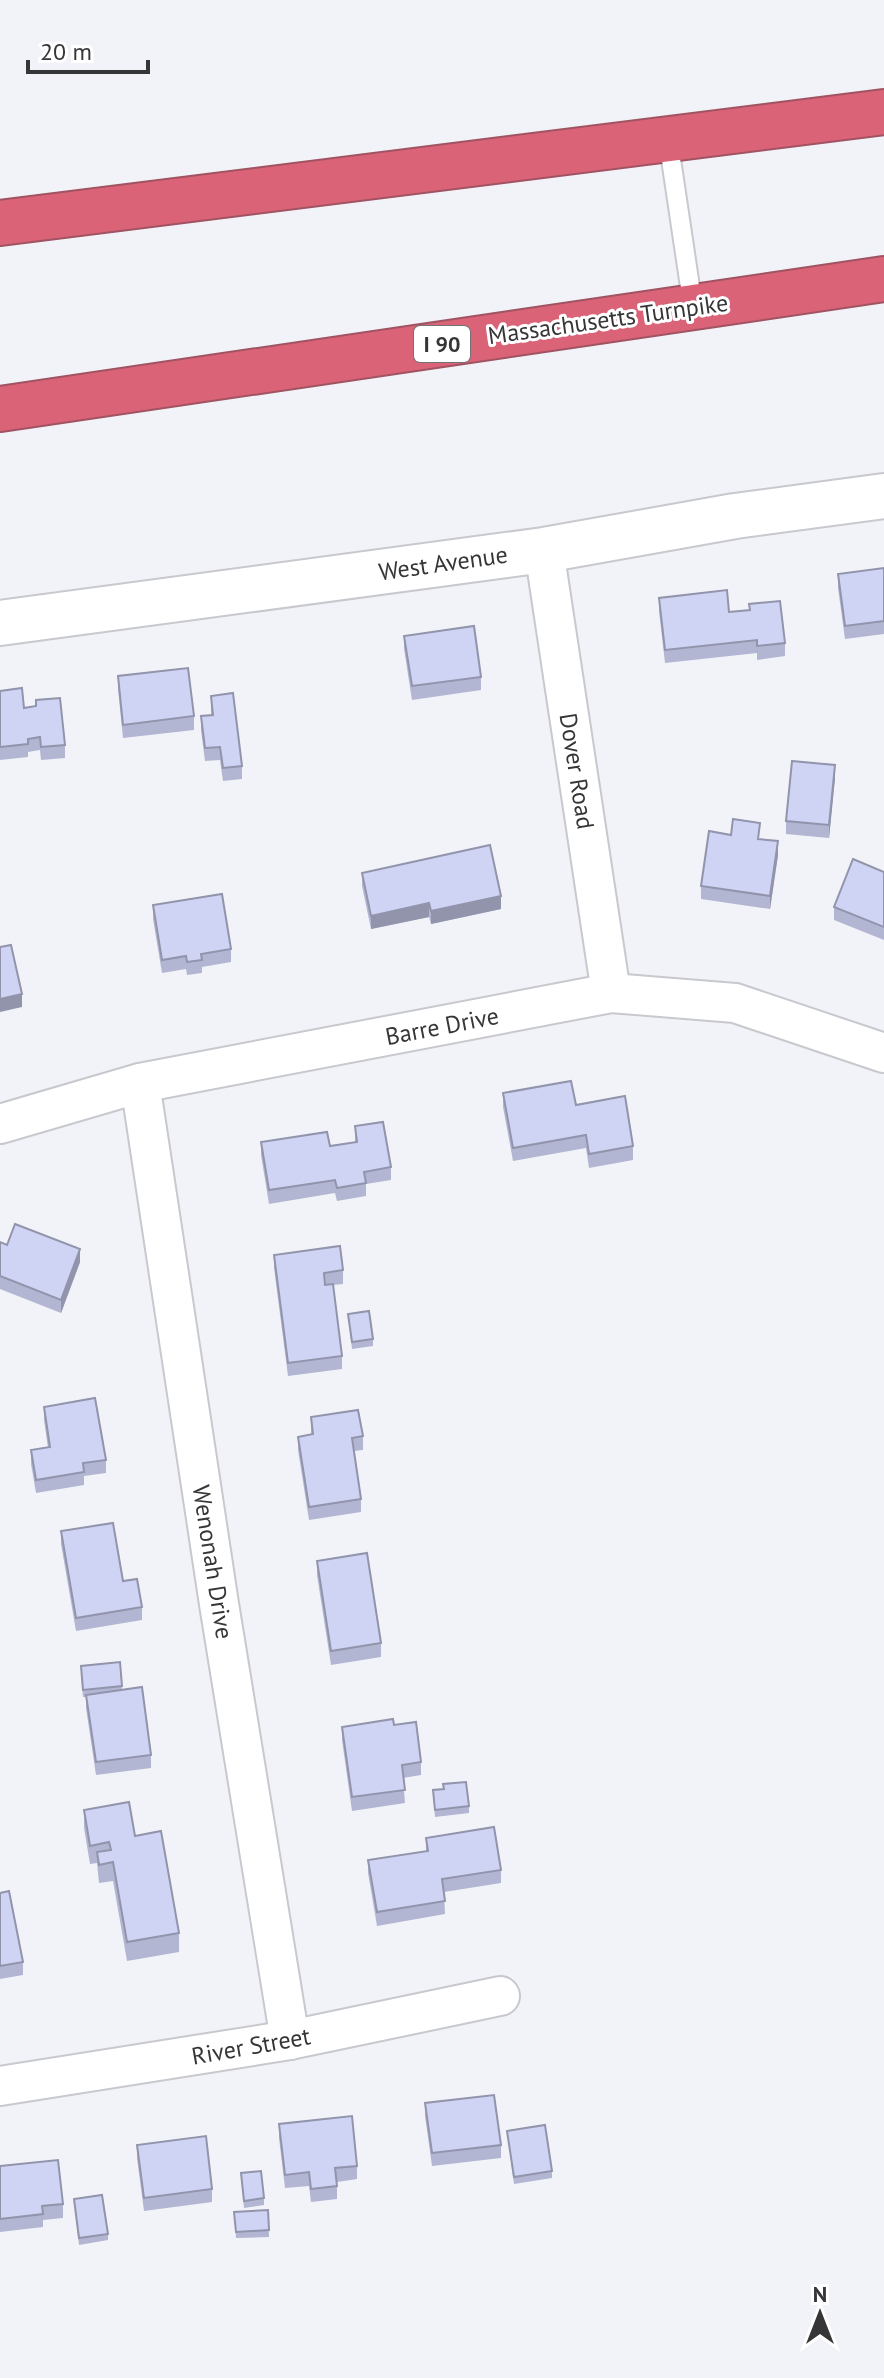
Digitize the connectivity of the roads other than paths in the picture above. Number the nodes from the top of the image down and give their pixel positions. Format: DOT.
graph roads {
  1 [pos="884,112"];
  2 [pos="668,139"];
  3 [pos="0,223"];
  4 [pos="884,279"];
  5 [pos="693,307"];
  6 [pos="0,409"];
  7 [pos="884,496"];
  8 [pos="544,550"];
  9 [pos="0,623"];
  10 [pos="611,993"];
  11 [pos="884,1053"];
  12 [pos="140,1083"];
  13 [pos="0,1124"];
  14 [pos="500,1996"];
  15 [pos="290,2040"];
  16 [pos="0,2086"];
  1 -- 2 [label="highway"];
  2 -- 3 [label="highway"];
  2 -- 5 [label="lane"];
  4 -- 5 [label="highway, Massachusetts Turnpike / I 90"];
  5 -- 6 [label="highway, Massachusetts Turnpike / I 90"];
  7 -- 8 [label="main road, West Avenue"];
  8 -- 9 [label="main road, West Avenue"];
  8 -- 10 [label="street, Dover Road"];
  10 -- 11 [label="street, Barre Drive"];
  10 -- 12 [label="street, Barre Drive"];
  12 -- 13 [label="street, Barre Drive"];
  12 -- 15 [label="street, Wenonah Drive"];
  14 -- 15 [label="street, River Street"];
  15 -- 16 [label="street, River Street"];
}
